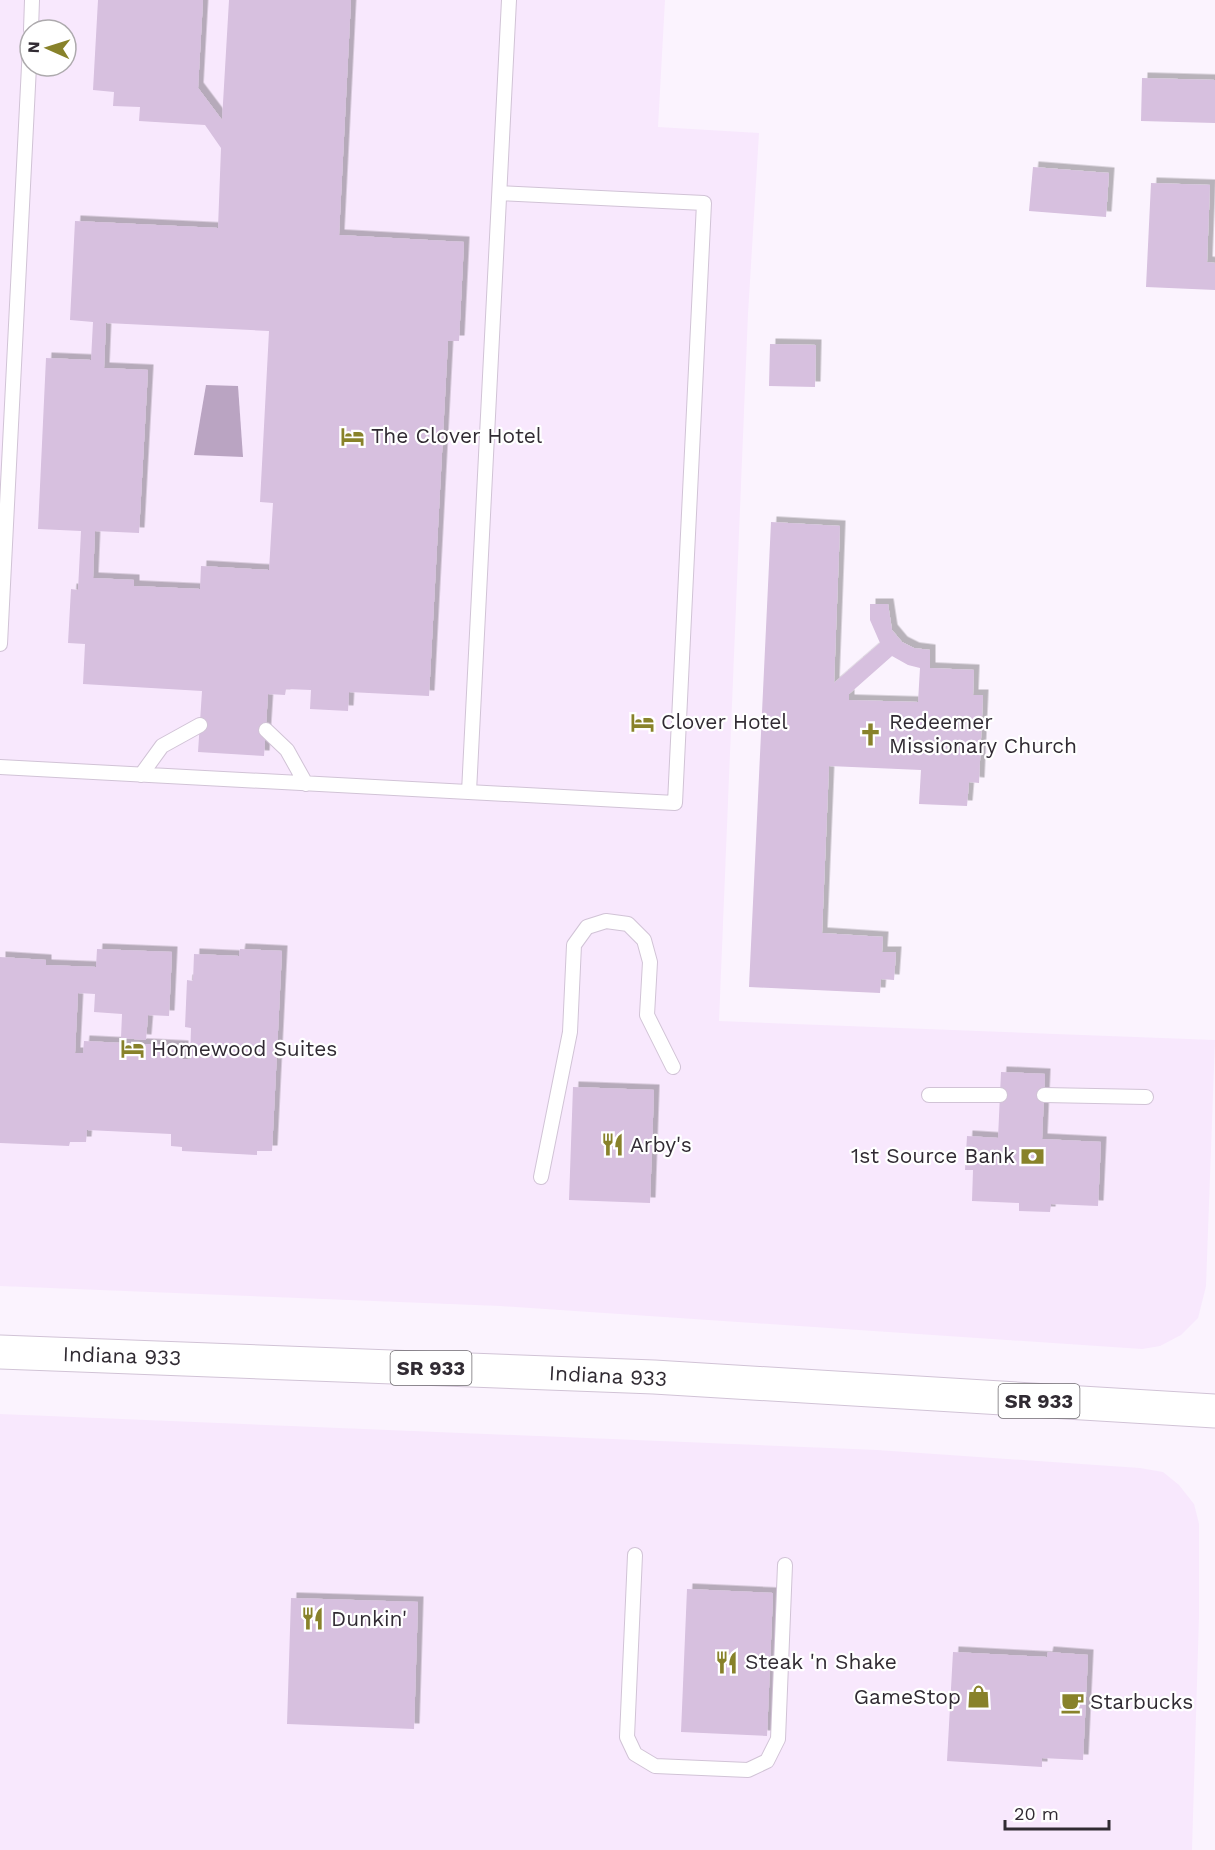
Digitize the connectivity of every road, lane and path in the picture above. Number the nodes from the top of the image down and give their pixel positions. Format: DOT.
graph roads {
  1 [pos="32,0"];
  2 [pos="509,0"];
  3 [pos="31,18"];
  4 [pos="28,78"];
  5 [pos="500,193"];
  6 [pos="0,644"];
  7 [pos="200,725"];
  8 [pos="266,730"];
  9 [pos="0,767"];
  10 [pos="141,775"];
  11 [pos="306,784"];
  12 [pos="469,792"];
  13 [pos="673,1067"];
  14 [pos="929,1095"];
  15 [pos="1000,1095"];
  16 [pos="1044,1095"];
  17 [pos="1146,1097"];
  18 [pos="541,1177"];
  19 [pos="0,1352"];
  20 [pos="1215,1411"];
  21 [pos="635,1555"];
  22 [pos="785,1565"];
  1 -- 3 [label="lane"];
  2 -- 5 [label="lane"];
  4 -- 6 [label="lane"];
  5 -- 12 [label="lane"];
  5 -- 12 [label="lane"];
  7 -- 10 [label="lane"];
  8 -- 11 [label="lane"];
  9 -- 10 [label="lane"];
  10 -- 11 [label="lane"];
  11 -- 12 [label="lane"];
  13 -- 18 [label="lane"];
  14 -- 15 [label="lane"];
  16 -- 17 [label="lane"];
  19 -- 20 [label="main road, Indiana 933 / SR 933"];
  21 -- 22 [label="lane"];
}
